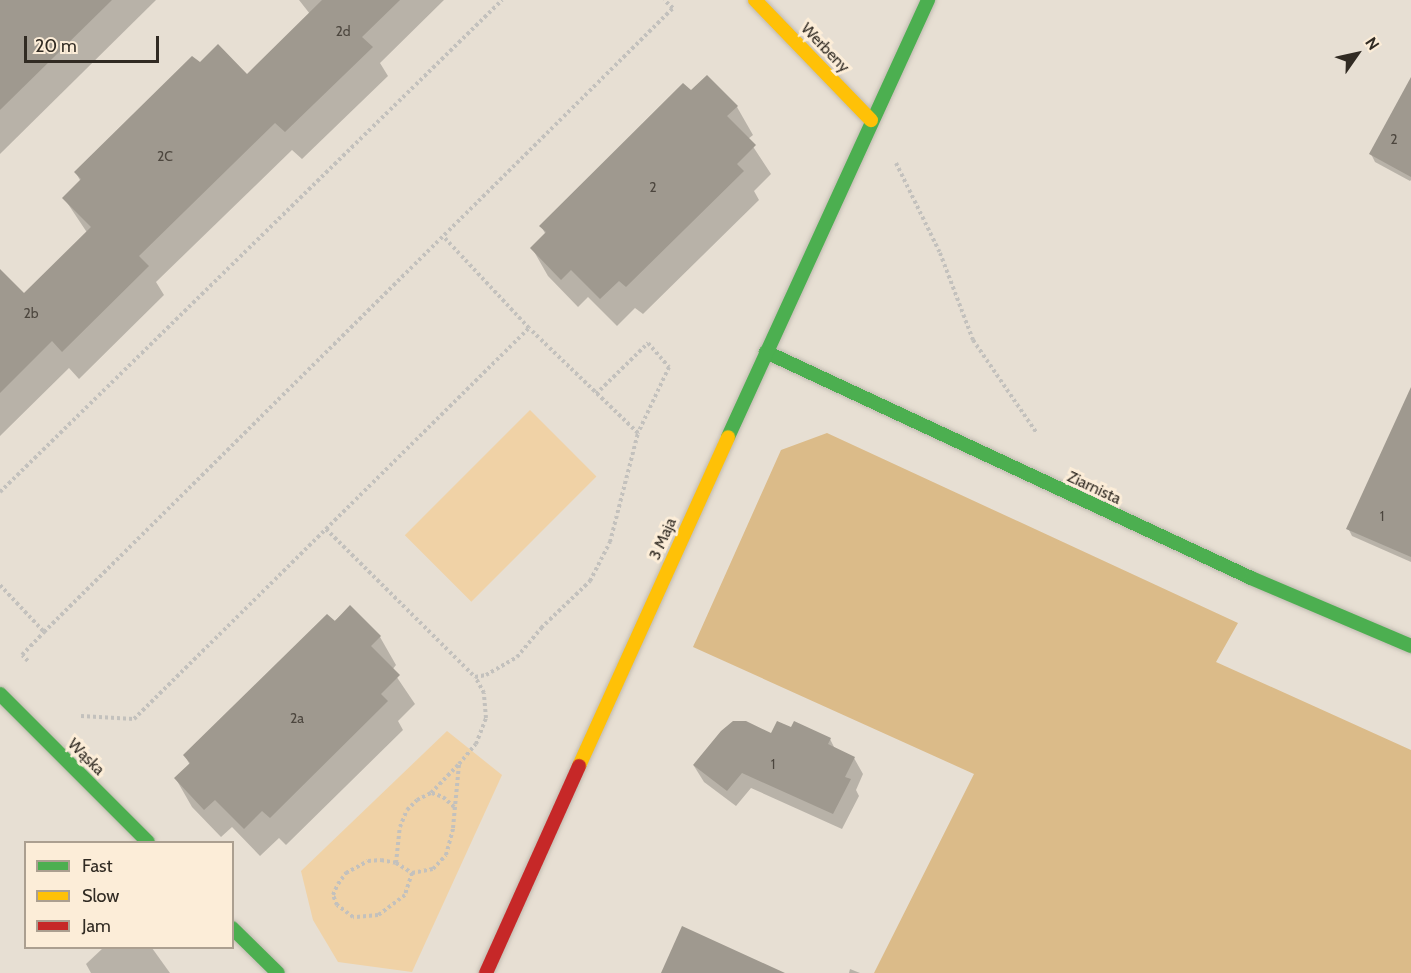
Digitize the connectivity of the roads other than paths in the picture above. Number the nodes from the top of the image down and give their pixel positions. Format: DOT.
graph roads {
  1 [pos="755,0"];
  2 [pos="928,0"];
  3 [pos="871,120"];
  4 [pos="766,352"];
  5 [pos="1411,646"];
  6 [pos="0,694"];
  7 [pos="146,841"];
  8 [pos="234,930"];
  9 [pos="278,973"];
  10 [pos="486,973"];
  1 -- 3 [label="street, Werbeny"];
  2 -- 3 [label="street, 3 Maja"];
  3 -- 4 [label="street, 3 Maja"];
  4 -- 5 [label="street, Ziarnista"];
  4 -- 10 [label="street, 3 Maja"];
  6 -- 7 [label="street, Wąska"];
  8 -- 9 [label="street"];
}
